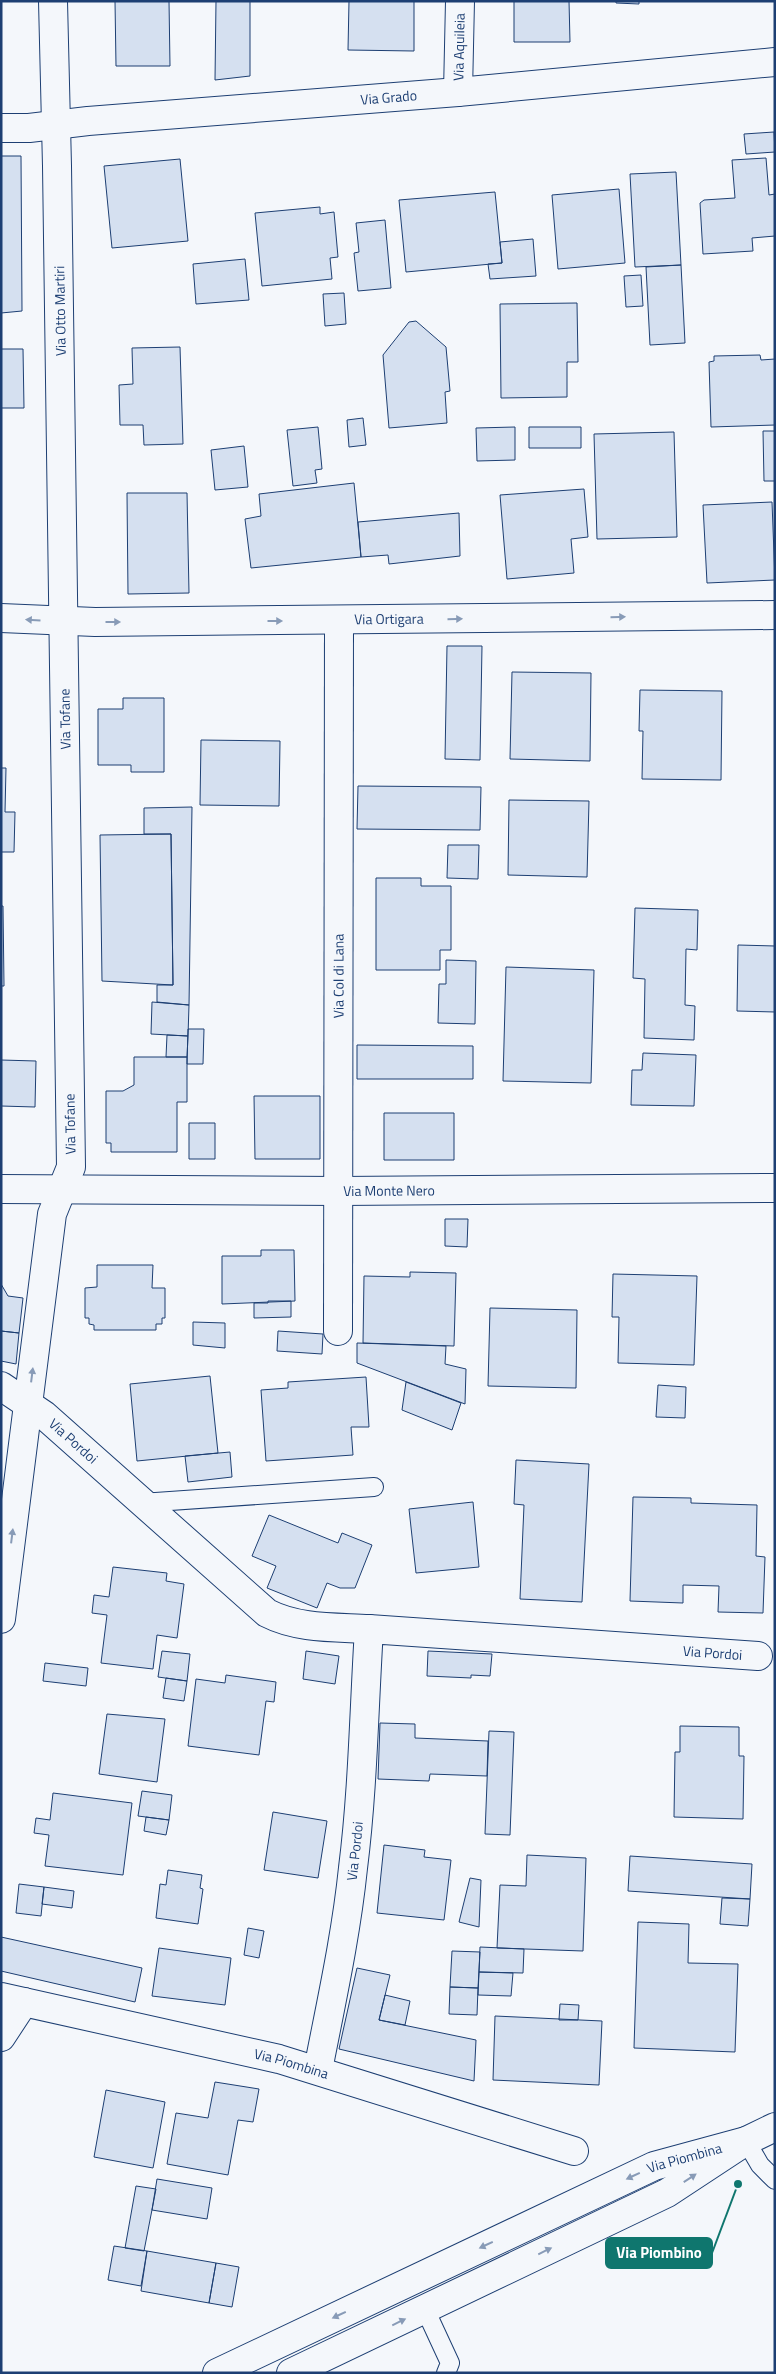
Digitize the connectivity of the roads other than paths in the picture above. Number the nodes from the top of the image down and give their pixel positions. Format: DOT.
graph roads {
  1 [pos="52,1"];
  2 [pos="460,1"];
  3 [pos="775,62"];
  4 [pos="458,92"];
  5 [pos="56,125"];
  6 [pos="1,128"];
  7 [pos="775,615"];
  8 [pos="1,618"];
  9 [pos="339,620"];
  10 [pos="64,622"];
  11 [pos="775,1188"];
  12 [pos="1,1189"];
  13 [pos="61,1189"];
  14 [pos="339,1191"];
  15 [pos="338,1331"];
  16 [pos="1,1386"];
  17 [pos="28,1403"];
  18 [pos="374,1487"];
  19 [pos="141,1503"];
  20 [pos="1,1619"];
  21 [pos="369,1629"];
  22 [pos="758,1656"];
  23 [pos="13,1999"];
  24 [pos="1,2037"];
  25 [pos="318,2070"];
  26 [pos="775,2127"];
  27 [pos="746,2141"];
  28 [pos="574,2151"];
  29 [pos="775,2180"];
  30 [pos="425,2309"];
  31 [pos="217,2373"];
  32 [pos="292,2373"];
  33 [pos="446,2373"];
  1 -- 5 [label="street, Via Otto Martiri"];
  2 -- 4 [label="street, Via Aquileia"];
  3 -- 4 [label="street, Via Grado"];
  4 -- 5 [label="street, Via Grado"];
  5 -- 6 [label="street, Via Grado"];
  5 -- 10 [label="street, Via Otto Martiri"];
  9 -- 7 [label="street, Via Ortigara, one-way"];
  10 -- 8 [label="street, Via Ortigara, one-way"];
  10 -- 9 [label="street, Via Ortigara, one-way"];
  9 -- 14 [label="street, Via Col di Lana"];
  10 -- 13 [label="street, Via Tofane"];
  11 -- 14 [label="street, Via Monte Nero"];
  12 -- 13 [label="street, Via Monte Nero"];
  13 -- 14 [label="street, Via Monte Nero"];
  17 -- 13 [label="street, Via Tofane, one-way"];
  14 -- 15 [label="street, Via Col di Lana"];
  16 -- 17 [label="street, Via Pordoi"];
  17 -- 19 [label="street, Via Pordoi"];
  20 -- 17 [label="street, Via Tofane, one-way"];
  18 -- 19 [label="lane"];
  19 -- 21 [label="street, Via Pordoi"];
  21 -- 22 [label="street, Via Pordoi"];
  21 -- 25 [label="street, Via Pordoi"];
  23 -- 24 [label="street"];
  23 -- 25 [label="street, Via Piombina"];
  25 -- 28 [label="street, Via Piombina"];
  26 -- 27 [label="street, Via Piombina"];
  27 -- 29 [label="lane"];
  30 -- 27 [label="street, Via Piombina, one-way"];
  27 -- 31 [label="street, Via Piombina, one-way"];
  32 -- 30 [label="street, Via Piombina, one-way"];
  30 -- 33 [label="lane"];
}
